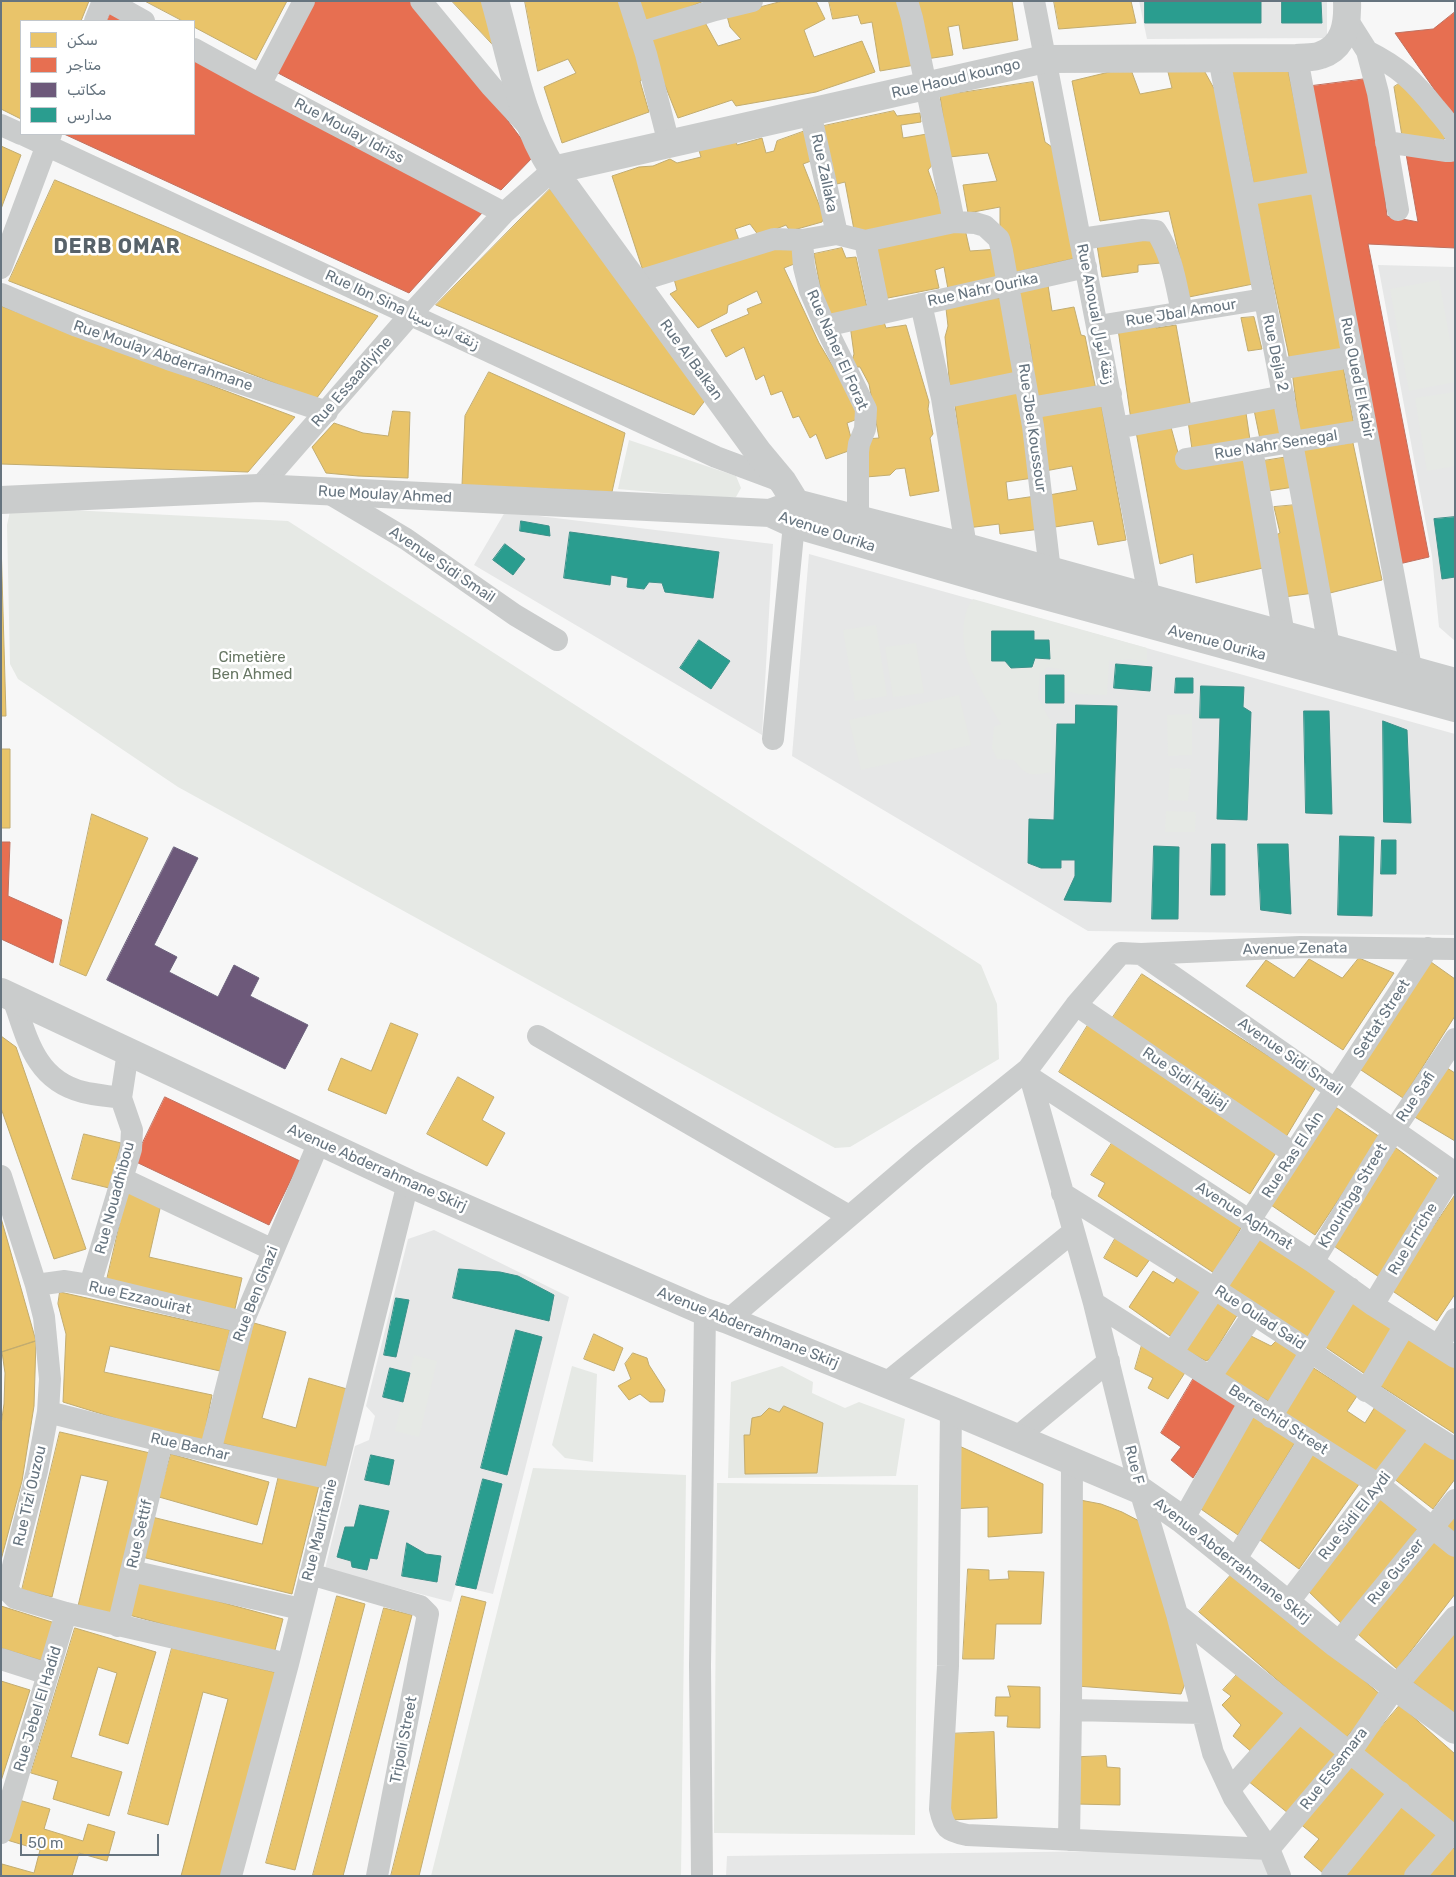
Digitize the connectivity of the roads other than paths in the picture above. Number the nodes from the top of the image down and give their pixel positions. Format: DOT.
graph roads {
  1 [pos="103,1"];
  2 [pos="108,1"];
  3 [pos="304,1"];
  4 [pos="421,1"];
  5 [pos="495,1"];
  6 [pos="629,1"];
  7 [pos="752,1"];
  8 [pos="907,1"];
  9 [pos="1034,1"];
  10 [pos="1348,11"];
  11 [pos="95,20"];
  12 [pos="142,20"];
  13 [pos="640,33"];
  14 [pos="195,49"];
  15 [pos="1367,51"];
  16 [pos="1219,58"];
  17 [pos="1297,58"];
  18 [pos="1045,59"];
  19 [pos="260,85"];
  20 [pos="926,86"];
  21 [pos="810,112"];
  22 [pos="1,125"];
  23 [pos="533,131"];
  24 [pos="20,133"];
  25 [pos="1455,134"];
  26 [pos="27,135"];
  27 [pos="49,139"];
  28 [pos="1386,142"];
  29 [pos="669,144"];
  30 [pos="1455,149"];
  31 [pos="553,170"];
  32 [pos="1320,182"];
  33 [pos="1245,195"];
  34 [pos="1398,210"];
  35 [pos="504,213"];
  36 [pos="954,222"];
  37 [pos="837,234"];
  38 [pos="1081,239"];
  39 [pos="802,240"];
  40 [pos="865,241"];
  41 [pos="1,268"];
  42 [pos="1086,268"];
  43 [pos="635,282"];
  44 [pos="1008,285"];
  45 [pos="1,294"];
  46 [pos="1264,299"];
  47 [pos="921,304"];
  48 [pos="1182,312"];
  49 [pos="410,314"];
  50 [pos="880,314"];
  51 [pos="825,326"];
  52 [pos="1098,326"];
  53 [pos="1353,356"];
  54 [pos="1279,369"];
  55 [pos="1025,381"];
  56 [pos="1111,394"];
  57 [pos="1284,396"];
  58 [pos="942,398"];
  59 [pos="1030,408"];
  60 [pos="327,412"];
  61 [pos="1117,428"];
  62 [pos="1366,430"];
  63 [pos="1293,443"];
  64 [pos="1252,449"];
  65 [pos="1186,459"];
  66 [pos="259,488"];
  67 [pos="327,492"];
  68 [pos="1,500"];
  69 [pos="786,506"];
  70 [pos="858,518"];
  71 [pos="966,546"];
  72 [pos="1050,571"];
  73 [pos="1148,598"];
  74 [pos="1156,626"];
  75 [pos="1284,635"];
  76 [pos="557,640"];
  77 [pos="1329,648"];
  78 [pos="1411,669"];
  79 [pos="1455,682"];
  80 [pos="1416,697"];
  81 [pos="1455,708"];
  82 [pos="772,739"];
  83 [pos="1446,949"];
  84 [pos="1131,954"];
  85 [pos="7,995"];
  86 [pos="1076,1005"];
  87 [pos="538,1036"];
  88 [pos="1455,1039"];
  89 [pos="128,1052"];
  90 [pos="1448,1065"];
  91 [pos="1030,1073"];
  92 [pos="1336,1089"];
  93 [pos="121,1098"];
  94 [pos="1394,1130"];
  95 [pos="319,1142"];
  96 [pos="1293,1153"];
  97 [pos="1454,1173"];
  98 [pos="1,1176"];
  99 [pos="123,1179"];
  100 [pos="408,1183"];
  101 [pos="1062,1193"];
  102 [pos="848,1216"];
  103 [pos="1253,1222"];
  104 [pos="1073,1232"];
  105 [pos="273,1250"];
  106 [pos="1313,1262"];
  107 [pos="36,1285"];
  108 [pos="90,1285"];
  109 [pos="1350,1288"];
  110 [pos="1215,1289"];
  111 [pos="1094,1303"];
  112 [pos="1373,1305"];
  113 [pos="1253,1315"];
  114 [pos="716,1316"];
  115 [pos="1455,1319"];
  116 [pos="243,1322"];
  117 [pos="1405,1325"];
  118 [pos="1310,1351"];
  119 [pos="1447,1352"];
  120 [pos="1172,1353"];
  121 [pos="1109,1361"];
  122 [pos="1210,1377"];
  123 [pos="885,1384"];
  124 [pos="1366,1391"];
  125 [pos="1249,1402"];
  126 [pos="952,1410"];
  127 [pos="48,1412"];
  128 [pos="1271,1417"];
  129 [pos="1422,1428"];
  130 [pos="1016,1438"];
  131 [pos="162,1441"];
  132 [pos="1309,1441"];
  133 [pos="1455,1449"];
  134 [pos="210,1452"];
  135 [pos="1072,1462"];
  136 [pos="332,1479"];
  137 [pos="1379,1485"];
  138 [pos="1140,1490"];
  139 [pos="1455,1500"];
  140 [pos="1183,1520"];
  141 [pos="1432,1528"];
  142 [pos="1455,1546"];
  143 [pos="1234,1562"];
  144 [pos="131,1571"];
  145 [pos="310,1574"];
  146 [pos="1287,1604"];
  147 [pos="301,1608"];
  148 [pos="66,1613"];
  149 [pos="1177,1614"];
  150 [pos="1455,1617"];
  151 [pos="118,1626"];
  152 [pos="1337,1644"];
  153 [pos="1,1659"];
  154 [pos="288,1664"];
  155 [pos="48,1674"];
  156 [pos="1396,1686"];
  157 [pos="1071,1710"];
  158 [pos="1202,1713"];
  159 [pos="1298,1713"];
  160 [pos="1454,1727"];
  161 [pos="1349,1754"];
  162 [pos="1230,1789"];
  163 [pos="1400,1792"];
  164 [pos="1,1833"];
  165 [pos="1453,1836"];
  166 [pos="1069,1840"];
  167 [pos="1269,1849"];
  168 [pos="231,1876"];
  169 [pos="377,1876"];
  170 [pos="702,1876"];
  171 [pos="1280,1876"];
  172 [pos="1332,1876"];
  173 [pos="1415,1876"];
  1 -- 11 [label="street"];
  2 -- 12 [label="street"];
  3 -- 19 [label="street"];
  4 -- 23 [label="street"];
  5 -- 23 [label="street, Rue Al Balkan"];
  6 -- 13 [label="street"];
  7 -- 13 [label="street"];
  8 -- 20 [label="street"];
  9 -- 18 [label="street, Rue Anoual زنقة انوال"];
  10 -- 15 [label="street"];
  10 -- 17 [label="street, Rue Haoud koungo"];
  13 -- 29 [label="street"];
  14 -- 19 [label="street, Rue Moulay Idriss"];
  15 -- 25 [label="street"];
  15 -- 28 [label="street"];
  16 -- 17 [label="street, Rue Haoud koungo"];
  16 -- 18 [label="street, Rue Haoud koungo"];
  16 -- 33 [label="street, Rue Dejla 2"];
  17 -- 32 [label="street, Rue Oued El Kabir"];
  18 -- 20 [label="street, Rue Haoud koungo"];
  18 -- 38 [label="street, Rue Anoual زنقة انوال"];
  19 -- 35 [label="street, Rue Moulay Idriss"];
  20 -- 21 [label="street, Rue Haoud koungo"];
  20 -- 36 [label="street"];
  21 -- 29 [label="street, Rue Haoud koungo"];
  21 -- 37 [label="street, Rue Zallaka"];
  22 -- 24 [label="street, Rue Ibn Sina زنقة ابن سينا"];
  23 -- 31 [label="street, Rue Al Balkan"];
  26 -- 27 [label="street, Rue Ibn Sina زنقة ابن سينا"];
  27 -- 41 [label="street"];
  27 -- 49 [label="street, Rue Ibn Sina زنقة ابن سينا"];
  28 -- 30 [label="street"];
  28 -- 34 [label="street"];
  29 -- 31 [label="street, Rue Haoud koungo"];
  31 -- 35 [label="street, Rue Essaadiyine"];
  31 -- 43 [label="street, Rue Al Balkan"];
  32 -- 33 [label="street"];
  32 -- 53 [label="street, Rue Oued El Kabir"];
  33 -- 46 [label="street, Rue Dejla 2"];
  35 -- 49 [label="street, Rue Essaadiyine"];
  36 -- 40 [label="street, Rue Jbel Koussour"];
  36 -- 44 [label="street, Rue Jbel Koussour"];
  37 -- 39 [label="street"];
  37 -- 40 [label="street"];
  38 -- 42 [label="street, Rue Anoual زنقة انوال"];
  38 -- 48 [label="street"];
  39 -- 43 [label="street"];
  39 -- 51 [label="street, Rue Naher El Forat"];
  40 -- 50 [label="street"];
  42 -- 44 [label="street, Rue Nahr Ourika"];
  42 -- 52 [label="street, Rue Anoual زنقة انوال"];
  43 -- 69 [label="street, Rue Al Balkan"];
  44 -- 47 [label="street, Rue Nahr Ourika"];
  44 -- 55 [label="street, Rue Jbel Koussour"];
  45 -- 60 [label="street, Rue Moulay Abderrahmane"];
  46 -- 48 [label="street, Rue Jbal Amour"];
  46 -- 54 [label="street, Rue Dejla 2"];
  47 -- 50 [label="street, Rue Nahr Ourika"];
  47 -- 58 [label="street"];
  48 -- 52 [label="street, Rue Jbal Amour"];
  49 -- 60 [label="street, Rue Essaadiyine"];
  49 -- 69 [label="street, Rue Ibn Sina زنقة ابن سينا"];
  50 -- 51 [label="street, Rue Nahr Ourika"];
  51 -- 70 [label="street, Rue Naher El Forat"];
  52 -- 56 [label="street, Rue Anoual زنقة انوال"];
  53 -- 54 [label="street"];
  53 -- 62 [label="street, Rue Oued El Kabir"];
  54 -- 57 [label="street, Rue Dejla 2"];
  55 -- 58 [label="street"];
  55 -- 59 [label="street, Rue Jbel Koussour"];
  56 -- 59 [label="street"];
  56 -- 61 [label="street, Rue Anoual زنقة انوال"];
  57 -- 61 [label="street"];
  57 -- 63 [label="street, Rue Dejla 2"];
  58 -- 71 [label="street"];
  59 -- 72 [label="street, Rue Jbel Koussour"];
  60 -- 66 [label="street, Rue Essaadiyine"];
  61 -- 73 [label="street, Rue Anoual زنقة انوال"];
  62 -- 63 [label="street, Rue Nahr Senegal"];
  62 -- 78 [label="street, Rue Oued El Kabir"];
  63 -- 64 [label="street, Rue Nahr Senegal"];
  63 -- 77 [label="street, Rue Dejla 2"];
  64 -- 65 [label="street, Rue Nahr Senegal"];
  64 -- 75 [label="street"];
  66 -- 67 [label="street, Rue Moulay Ahmed"];
  66 -- 68 [label="street, Rue Moulay Ahmed"];
  67 -- 69 [label="street, Rue Moulay Ahmed"];
  67 -- 76 [label="street, Avenue Sidi Smail"];
  69 -- 70 [label="street, Avenue Ourika"];
  69 -- 74 [label="street, Avenue Ourika"];
  69 -- 82 [label="street"];
  70 -- 71 [label="street, Avenue Ourika"];
  71 -- 72 [label="street, Avenue Ourika"];
  72 -- 73 [label="street, Avenue Ourika"];
  73 -- 74 [label="street, Rue Anoual زنقة انوال"];
  73 -- 75 [label="street, Avenue Ourika"];
  74 -- 80 [label="street, Avenue Ourika"];
  75 -- 77 [label="street, Avenue Ourika"];
  77 -- 78 [label="street, Avenue Ourika"];
  78 -- 79 [label="street, Avenue Ourika"];
  78 -- 80 [label="street, Rue Oued El Kabir"];
  80 -- 81 [label="street, Avenue Ourika"];
  83 -- 84 [label="street, Avenue Zenata"];
  83 -- 92 [label="street, Settat Street"];
  84 -- 86 [label="street"];
  84 -- 92 [label="street, Avenue Sidi Smail"];
  85 -- 89 [label="street, Avenue Abderrahmane Skirj"];
  85 -- 93 [label="street"];
  86 -- 91 [label="street"];
  86 -- 96 [label="street, Rue Sidi Hajjaj"];
  87 -- 102 [label="street"];
  88 -- 90 [label="street, Rue Safi"];
  89 -- 93 [label="street, Rue Nouadhibou"];
  89 -- 95 [label="street, Avenue Abderrahmane Skirj"];
  90 -- 94 [label="street, Rue Safi"];
  91 -- 101 [label="street, Rue F"];
  91 -- 102 [label="street"];
  91 -- 103 [label="street, Avenue Aghmat"];
  92 -- 94 [label="street, Avenue Sidi Smail"];
  92 -- 96 [label="street, Rue Ras El Ain"];
  93 -- 99 [label="street, Rue Nouadhibou"];
  94 -- 97 [label="street, Avenue Sidi Smail"];
  94 -- 106 [label="street, Khouribga Street"];
  95 -- 100 [label="street, Avenue Abderrahmane Skirj"];
  95 -- 105 [label="street, Rue Ben Ghazi"];
  96 -- 103 [label="street, Rue Ras El Ain"];
  97 -- 112 [label="street, Rue Erriche"];
  98 -- 107 [label="street, Rue Tizi Ouzou"];
  99 -- 105 [label="street"];
  99 -- 108 [label="street, Rue Nouadhibou"];
  100 -- 114 [label="street, Avenue Abderrahmane Skirj"];
  100 -- 136 [label="street, Rue Mauritanie"];
  101 -- 104 [label="street, Rue F"];
  101 -- 110 [label="street, Rue Oulad Said"];
  102 -- 114 [label="street"];
  103 -- 106 [label="street, Avenue Aghmat"];
  103 -- 110 [label="street, Rue Ras El Ain"];
  104 -- 111 [label="street, Rue F"];
  104 -- 123 [label="street"];
  105 -- 116 [label="street, Rue Ben Ghazi"];
  106 -- 109 [label="street, Avenue Aghmat"];
  107 -- 108 [label="street, Rue Ezzaouirat"];
  107 -- 127 [label="street, Rue Tizi Ouzou"];
  108 -- 116 [label="street, Rue Ezzaouirat"];
  109 -- 112 [label="street, Avenue Aghmat"];
  109 -- 118 [label="street"];
  110 -- 113 [label="street, Rue Oulad Said"];
  110 -- 120 [label="street, Rue Ras El Ain"];
  111 -- 120 [label="street, Berrechid Street"];
  111 -- 121 [label="street, Rue F"];
  112 -- 117 [label="street, Avenue Aghmat"];
  113 -- 118 [label="street, Rue Oulad Said"];
  113 -- 122 [label="street"];
  114 -- 123 [label="street, Avenue Abderrahmane Skirj"];
  114 -- 170 [label="street"];
  115 -- 119 [label="street"];
  116 -- 134 [label="street, Rue Ben Ghazi"];
  117 -- 119 [label="street, Avenue Aghmat"];
  117 -- 124 [label="street"];
  118 -- 124 [label="street, Rue Oulad Said"];
  118 -- 128 [label="street"];
  120 -- 122 [label="street, Berrechid Street"];
  121 -- 130 [label="street"];
  121 -- 138 [label="street, Rue F"];
  122 -- 125 [label="street, Berrechid Street"];
  123 -- 126 [label="street, Avenue Abderrahmane Skirj"];
  124 -- 129 [label="street, Rue Oulad Said"];
  125 -- 128 [label="street, Berrechid Street"];
  125 -- 140 [label="street"];
  126 -- 130 [label="street, Avenue Abderrahmane Skirj"];
  126 -- 166 [label="street"];
  127 -- 131 [label="street, Rue Bachar"];
  127 -- 148 [label="street, Rue Tizi Ouzou"];
  128 -- 132 [label="street, Berrechid Street"];
  129 -- 133 [label="street, Rue Oulad Said"];
  129 -- 137 [label="street, Rue Sidi El Aydi"];
  130 -- 135 [label="street, Avenue Abderrahmane Skirj"];
  131 -- 134 [label="street, Rue Bachar"];
  131 -- 144 [label="street, Rue Settif"];
  132 -- 137 [label="street, Berrechid Street"];
  132 -- 143 [label="street"];
  134 -- 136 [label="street, Rue Bachar"];
  135 -- 138 [label="street, Avenue Abderrahmane Skirj"];
  135 -- 157 [label="street"];
  136 -- 145 [label="street, Rue Mauritanie"];
  137 -- 141 [label="street, Berrechid Street"];
  137 -- 146 [label="street, Rue Sidi El Aydi"];
  138 -- 140 [label="street, Avenue Abderrahmane Skirj"];
  138 -- 149 [label="street, Rue F"];
  139 -- 141 [label="street, Rue Gusser"];
  140 -- 143 [label="street, Avenue Abderrahmane Skirj"];
  141 -- 142 [label="street, Berrechid Street"];
  141 -- 152 [label="street, Rue Gusser"];
  143 -- 146 [label="street, Avenue Abderrahmane Skirj"];
  144 -- 147 [label="street"];
  144 -- 151 [label="street, Rue Settif"];
  145 -- 147 [label="street, Rue Mauritanie"];
  145 -- 169 [label="street, Tripoli Street"];
  146 -- 152 [label="street, Avenue Abderrahmane Skirj"];
  147 -- 154 [label="street, Rue Mauritanie"];
  148 -- 151 [label="street, Rue Tizi Ouzou"];
  148 -- 155 [label="street, Rue Jebel El Hadid"];
  149 -- 158 [label="street, Rue F"];
  149 -- 159 [label="street"];
  150 -- 156 [label="street, Rue Essemara"];
  151 -- 154 [label="street, Rue Tizi Ouzou"];
  152 -- 156 [label="street, Avenue Abderrahmane Skirj"];
  153 -- 155 [label="street"];
  154 -- 168 [label="street, Rue Mauritanie"];
  155 -- 164 [label="street, Rue Jebel El Hadid"];
  156 -- 160 [label="street, Avenue Abderrahmane Skirj"];
  156 -- 161 [label="street, Rue Essemara"];
  157 -- 158 [label="street"];
  157 -- 166 [label="street"];
  158 -- 162 [label="street, Rue F"];
  159 -- 161 [label="street"];
  159 -- 162 [label="street"];
  161 -- 163 [label="street"];
  161 -- 167 [label="street, Rue Essemara"];
  162 -- 167 [label="street, Rue F"];
  163 -- 165 [label="street"];
  163 -- 172 [label="street"];
  165 -- 173 [label="street"];
  166 -- 167 [label="street"];
  167 -- 171 [label="street, Rue F"];
}
